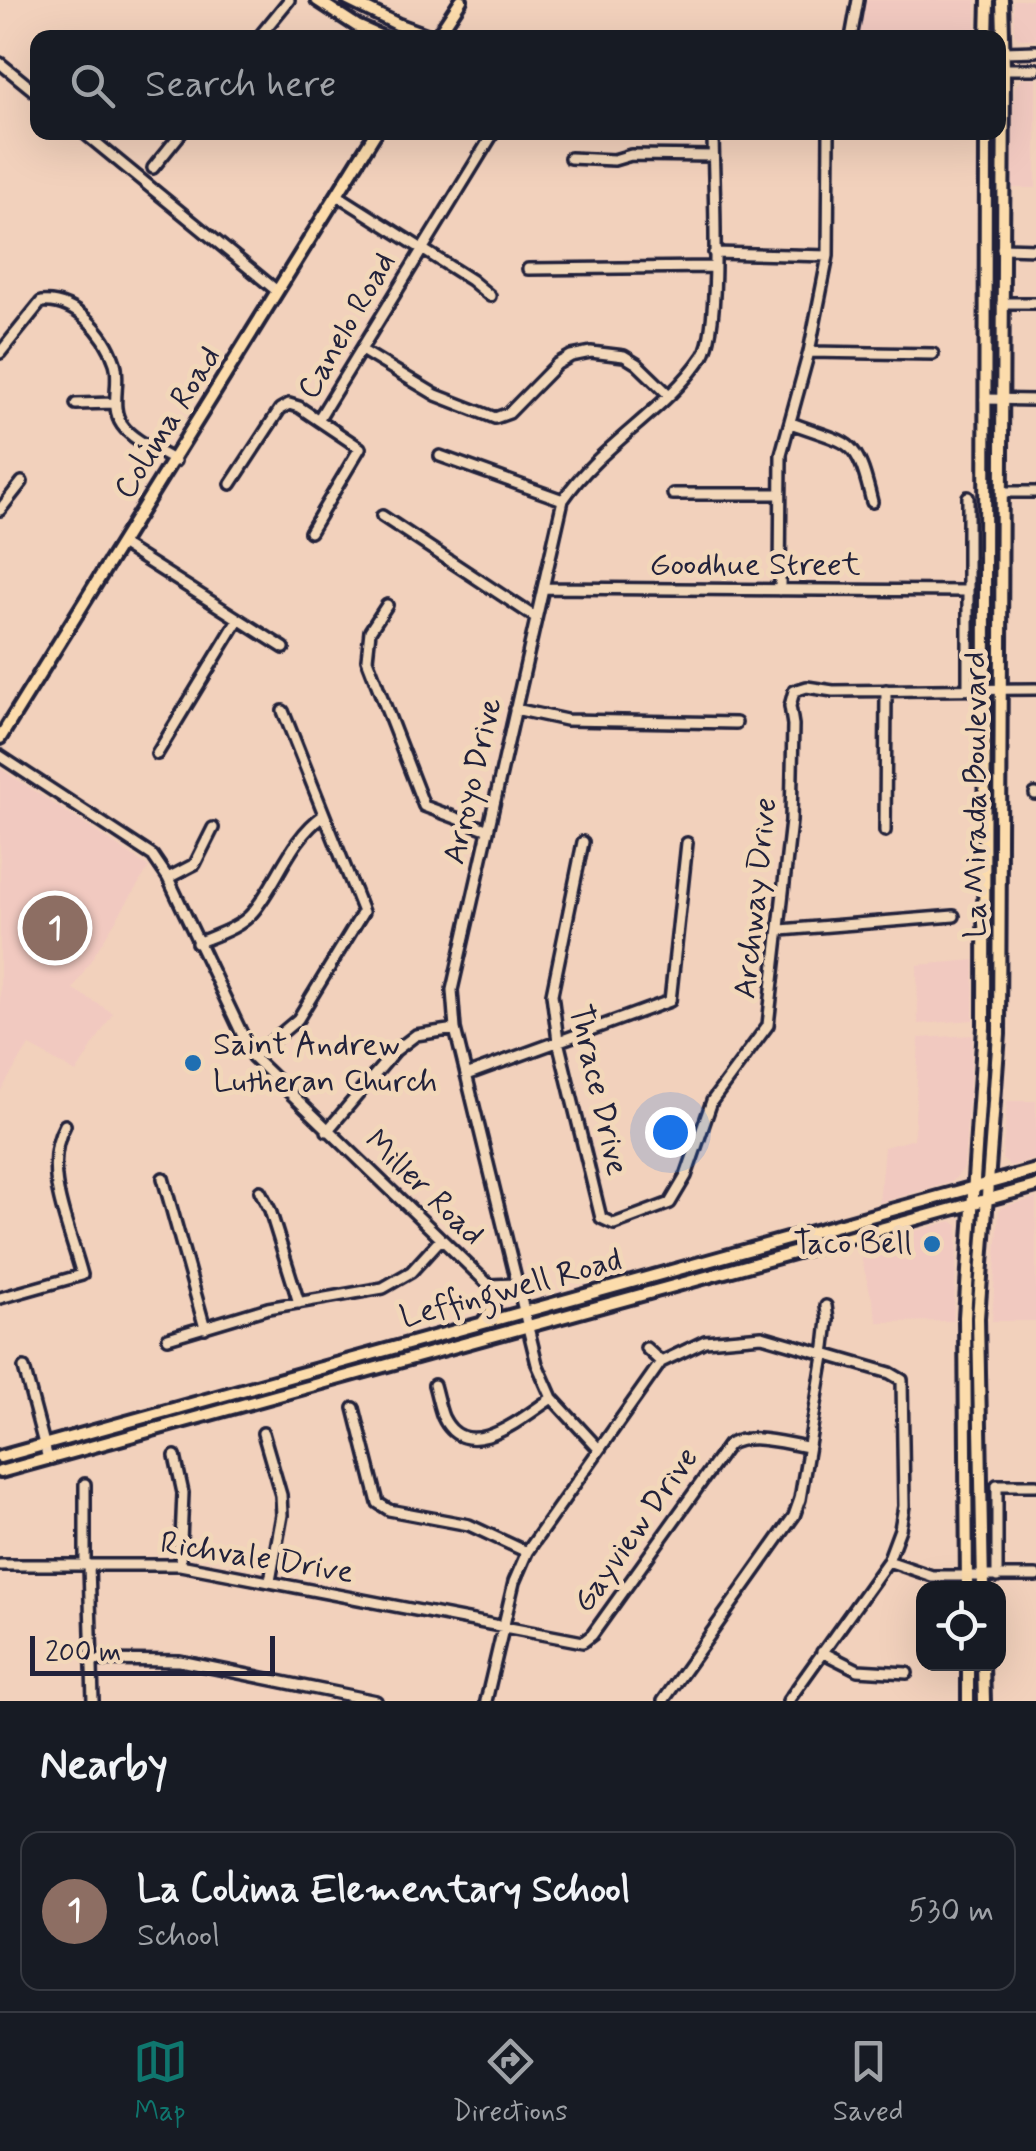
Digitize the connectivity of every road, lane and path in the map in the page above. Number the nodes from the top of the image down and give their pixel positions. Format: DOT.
graph roads {
  1 [pos="288,0"];
  2 [pos="317,0"];
  3 [pos="348,0"];
  4 [pos="460,0"];
  5 [pos="858,0"];
  6 [pos="988,0"];
  7 [pos="1002,0"];
  8 [pos="264,30"];
  9 [pos="366,30"];
  10 [pos="413,30"];
  11 [pos="441,30"];
  12 [pos="852,30"];
  13 [pos="988,30"];
  14 [pos="1001,30"];
  15 [pos="1006,52"];
  16 [pos="1036,52"];
  17 [pos="0,63"];
  18 [pos="1036,68"];
  19 [pos="1006,69"];
  20 [pos="30,87"];
  21 [pos="93,140"];
  22 [pos="176,140"];
  23 [pos="371,140"];
  24 [pos="489,140"];
  25 [pos="714,140"];
  26 [pos="830,140"];
  27 [pos="986,140"];
  28 [pos="1001,140"];
  29 [pos="713,156"];
  30 [pos="570,158"];
  31 [pos="153,168"];
  32 [pos="337,195"];
  33 [pos="421,247"];
  34 [pos="1002,248"];
  35 [pos="1036,249"];
  36 [pos="714,253"];
  37 [pos="828,256"];
  38 [pos="714,267"];
  39 [pos="528,268"];
  40 [pos="276,291"];
  41 [pos="490,296"];
  42 [pos="1002,303"];
  43 [pos="1036,303"];
  44 [pos="362,350"];
  45 [pos="809,352"];
  46 [pos="0,353"];
  47 [pos="933,354"];
  48 [pos="669,396"];
  49 [pos="986,400"];
  50 [pos="1002,400"];
  51 [pos="1036,400"];
  52 [pos="115,403"];
  53 [pos="76,404"];
  54 [pos="318,420"];
  55 [pos="791,423"];
  56 [pos="440,456"];
  57 [pos="175,461"];
  58 [pos="22,482"];
  59 [pos="231,484"];
  60 [pos="1002,492"];
  61 [pos="1036,492"];
  62 [pos="673,494"];
  63 [pos="780,494"];
  64 [pos="968,496"];
  65 [pos="563,500"];
  66 [pos="872,502"];
  67 [pos="0,510"];
  68 [pos="382,516"];
  69 [pos="310,532"];
  70 [pos="122,545"];
  71 [pos="542,588"];
  72 [pos="780,590"];
  73 [pos="968,591"];
  74 [pos="387,605"];
  75 [pos="536,616"];
  76 [pos="238,620"];
  77 [pos="284,648"];
  78 [pos="968,689"];
  79 [pos="986,689"];
  80 [pos="886,690"];
  81 [pos="1002,690"];
  82 [pos="1036,690"];
  83 [pos="515,709"];
  84 [pos="283,710"];
  85 [pos="736,723"];
  86 [pos="0,738"];
  87 [pos="157,754"];
  88 [pos="0,756"];
  89 [pos="324,815"];
  90 [pos="212,828"];
  91 [pos="486,829"];
  92 [pos="885,831"];
  93 [pos="583,842"];
  94 [pos="687,843"];
  95 [pos="168,878"];
  96 [pos="954,916"];
  97 [pos="781,930"];
  98 [pos="198,943"];
  99 [pos="455,1028"];
  100 [pos="558,1040"];
  101 [pos="253,1057"];
  102 [pos="466,1075"];
  103 [pos="66,1125"];
  104 [pos="327,1131"];
  105 [pos="1036,1170"];
  106 [pos="163,1178"];
  107 [pos="988,1183"];
  108 [pos="1036,1186"];
  109 [pos="973,1187"];
  110 [pos="260,1191"];
  111 [pos="987,1200"];
  112 [pos="972,1204"];
  113 [pos="614,1224"];
  114 [pos="440,1239"];
  115 [pos="516,1284"];
  116 [pos="493,1287"];
  117 [pos="0,1298"];
  118 [pos="299,1303"];
  119 [pos="826,1306"];
  120 [pos="524,1312"];
  121 [pos="481,1324"];
  122 [pos="528,1326"];
  123 [pos="204,1328"];
  124 [pos="168,1338"];
  125 [pos="646,1348"];
  126 [pos="824,1356"];
  127 [pos="661,1362"];
  128 [pos="24,1368"];
  129 [pos="434,1386"];
  130 [pos="552,1398"];
  131 [pos="354,1408"];
  132 [pos="263,1433"];
  133 [pos="44,1445"];
  134 [pos="808,1447"];
  135 [pos="598,1448"];
  136 [pos="174,1456"];
  137 [pos="0,1457"];
  138 [pos="48,1459"];
  139 [pos="0,1472"];
  140 [pos="85,1484"];
  141 [pos="1036,1485"];
  142 [pos="527,1552"];
  143 [pos="888,1560"];
  144 [pos="0,1565"];
  145 [pos="87,1565"];
  146 [pos="180,1565"];
  147 [pos="967,1576"];
  148 [pos="1036,1576"];
  149 [pos="997,1577"];
  150 [pos="270,1580"];
  151 [pos="967,1581"];
  152 [pos="980,1581"];
  153 [pos="983,1581"];
  154 [pos="986,1581"];
  155 [pos="502,1629"];
  156 [pos="822,1652"];
  157 [pos="92,1660"];
  158 [pos="968,1671"];
  159 [pos="983,1671"];
  160 [pos="907,1673"];
  161 [pos="93,1701"];
  162 [pos="376,1701"];
  163 [pos="486,1701"];
  164 [pos="663,1701"];
  165 [pos="788,1701"];
  166 [pos="968,1701"];
  167 [pos="984,1701"];
  1 -- 8 [label="street"];
  2 -- 9 [label="main road"];
  3 -- 10 [label="main road"];
  4 -- 11 [label="main road"];
  5 -- 12 [label="street"];
  6 -- 13 [label="main road"];
  7 -- 14 [label="main road, La Mirada Boulevard"];
  15 -- 16 [label="street"];
  17 -- 20 [label="street"];
  18 -- 19 [label="street"];
  21 -- 40 [label="street"];
  22 -- 31 [label="street"];
  23 -- 32 [label="main road, Colima Road"];
  24 -- 33 [label="street, Canelo Road"];
  25 -- 29 [label="street, Arroyo Drive"];
  26 -- 37 [label="street"];
  27 -- 49 [label="main road, La Mirada Boulevard"];
  28 -- 34 [label="main road, La Mirada Boulevard"];
  29 -- 30 [label="street"];
  29 -- 36 [label="street, Arroyo Drive"];
  32 -- 33 [label="street"];
  32 -- 40 [label="main road, Colima Road"];
  33 -- 41 [label="street"];
  33 -- 44 [label="street, Canelo Road"];
  34 -- 35 [label="street"];
  34 -- 42 [label="main road, La Mirada Boulevard"];
  36 -- 37 [label="street"];
  36 -- 38 [label="street, Arroyo Drive"];
  37 -- 45 [label="street"];
  38 -- 39 [label="street"];
  38 -- 48 [label="street, Arroyo Drive"];
  40 -- 57 [label="main road, Colima Road"];
  42 -- 43 [label="street"];
  42 -- 50 [label="main road, La Mirada Boulevard"];
  44 -- 48 [label="street"];
  44 -- 54 [label="street, Canelo Road"];
  45 -- 47 [label="street"];
  45 -- 55 [label="street"];
  46 -- 52 [label="street"];
  48 -- 65 [label="street, Arroyo Drive"];
  49 -- 50 [label="street"];
  49 -- 79 [label="main road, La Mirada Boulevard"];
  50 -- 51 [label="street"];
  50 -- 60 [label="main road, La Mirada Boulevard"];
  52 -- 53 [label="street"];
  52 -- 57 [label="street"];
  54 -- 59 [label="street"];
  54 -- 69 [label="street, Canelo Road"];
  55 -- 63 [label="street"];
  55 -- 66 [label="street"];
  56 -- 65 [label="street"];
  57 -- 70 [label="main road, Colima Road"];
  58 -- 67 [label="street"];
  60 -- 61 [label="street"];
  60 -- 81 [label="main road, La Mirada Boulevard"];
  62 -- 63 [label="street"];
  63 -- 72 [label="street"];
  64 -- 73 [label="street, La Mirada Boulevard"];
  65 -- 71 [label="street, Arroyo Drive"];
  68 -- 75 [label="street"];
  70 -- 76 [label="street"];
  70 -- 86 [label="main road, Colima Road"];
  71 -- 72 [label="street, Goodhue Street"];
  71 -- 75 [label="street, Arroyo Drive"];
  72 -- 73 [label="street, Goodhue Street"];
  73 -- 78 [label="street, La Mirada Boulevard"];
  74 -- 91 [label="street"];
  75 -- 83 [label="street, Arroyo Drive"];
  76 -- 77 [label="street"];
  76 -- 87 [label="street"];
  78 -- 79 [label="street"];
  78 -- 80 [label="street"];
  79 -- 81 [label="street"];
  79 -- 109 [label="main road, La Mirada Boulevard"];
  80 -- 92 [label="street"];
  80 -- 97 [label="street, Archway Drive"];
  81 -- 82 [label="street"];
  81 -- 107 [label="main road, La Mirada Boulevard"];
  83 -- 85 [label="street"];
  83 -- 91 [label="street, Arroyo Drive"];
  84 -- 89 [label="street"];
  88 -- 95 [label="street, Miller Road"];
  89 -- 98 [label="street"];
  89 -- 101 [label="street"];
  90 -- 95 [label="street"];
  91 -- 99 [label="street, Arroyo Drive"];
  93 -- 100 [label="street, Thrace Drive"];
  94 -- 100 [label="street"];
  95 -- 98 [label="street, Miller Road"];
  96 -- 97 [label="street"];
  97 -- 113 [label="street, Archway Drive"];
  98 -- 101 [label="street, Miller Road"];
  99 -- 102 [label="street, Arroyo Drive"];
  99 -- 104 [label="street"];
  100 -- 102 [label="street"];
  100 -- 113 [label="street, Thrace Drive"];
  101 -- 104 [label="street, Miller Road"];
  102 -- 115 [label="street, Arroyo Drive"];
  103 -- 117 [label="street"];
  104 -- 114 [label="street, Miller Road"];
  105 -- 107 [label="main road, Leffingwell Road"];
  106 -- 123 [label="street"];
  107 -- 109 [label="main road, Leffingwell Road"];
  107 -- 111 [label="main road, La Mirada Boulevard"];
  108 -- 111 [label="main road, Leffingwell Road"];
  109 -- 112 [label="main road, La Mirada Boulevard"];
  109 -- 120 [label="main road, Leffingwell Road"];
  110 -- 118 [label="street"];
  111 -- 112 [label="main road, Leffingwell Road"];
  111 -- 153 [label="main road, La Mirada Boulevard"];
  112 -- 122 [label="main road, Leffingwell Road"];
  112 -- 147 [label="main road, La Mirada Boulevard"];
  114 -- 116 [label="street, Miller Road"];
  114 -- 118 [label="street"];
  115 -- 116 [label="street, Miller Road"];
  115 -- 120 [label="street, Arroyo Drive"];
  116 -- 121 [label="main road"];
  118 -- 123 [label="street"];
  119 -- 126 [label="street"];
  120 -- 121 [label="main road, Leffingwell Road"];
  120 -- 122 [label="street, Arroyo Drive"];
  121 -- 133 [label="main road, Leffingwell Road"];
  122 -- 130 [label="street, Arroyo Drive"];
  122 -- 138 [label="main road, Leffingwell Road"];
  123 -- 124 [label="street"];
  125 -- 127 [label="street"];
  126 -- 127 [label="street"];
  126 -- 134 [label="street"];
  126 -- 143 [label="street"];
  127 -- 135 [label="street"];
  128 -- 133 [label="street"];
  129 -- 130 [label="street"];
  130 -- 135 [label="street, Arroyo Drive"];
  131 -- 142 [label="street"];
  132 -- 150 [label="street"];
  133 -- 137 [label="main road, Leffingwell Road"];
  133 -- 138 [label="street"];
  134 -- 155 [label="street, Gayview Drive"];
  134 -- 164 [label="street"];
  135 -- 142 [label="street"];
  136 -- 146 [label="street"];
  138 -- 139 [label="main road, Leffingwell Road"];
  140 -- 145 [label="street"];
  141 -- 149 [label="street"];
  142 -- 155 [label="street"];
  143 -- 147 [label="street"];
  143 -- 156 [label="street"];
  144 -- 145 [label="street, Richvale Drive"];
  145 -- 146 [label="street, Richvale Drive"];
  145 -- 157 [label="street"];
  146 -- 150 [label="street, Richvale Drive"];
  147 -- 151 [label="main road, La Mirada Boulevard"];
  147 -- 152 [label="street"];
  148 -- 149 [label="street"];
  149 -- 154 [label="street"];
  150 -- 155 [label="street, Richvale Drive"];
  155 -- 163 [label="street"];
  156 -- 160 [label="street"];
  156 -- 165 [label="street"];
  157 -- 161 [label="street"];
  157 -- 162 [label="street"];
  158 -- 166 [label="main road"];
  159 -- 167 [label="main road"];
}
